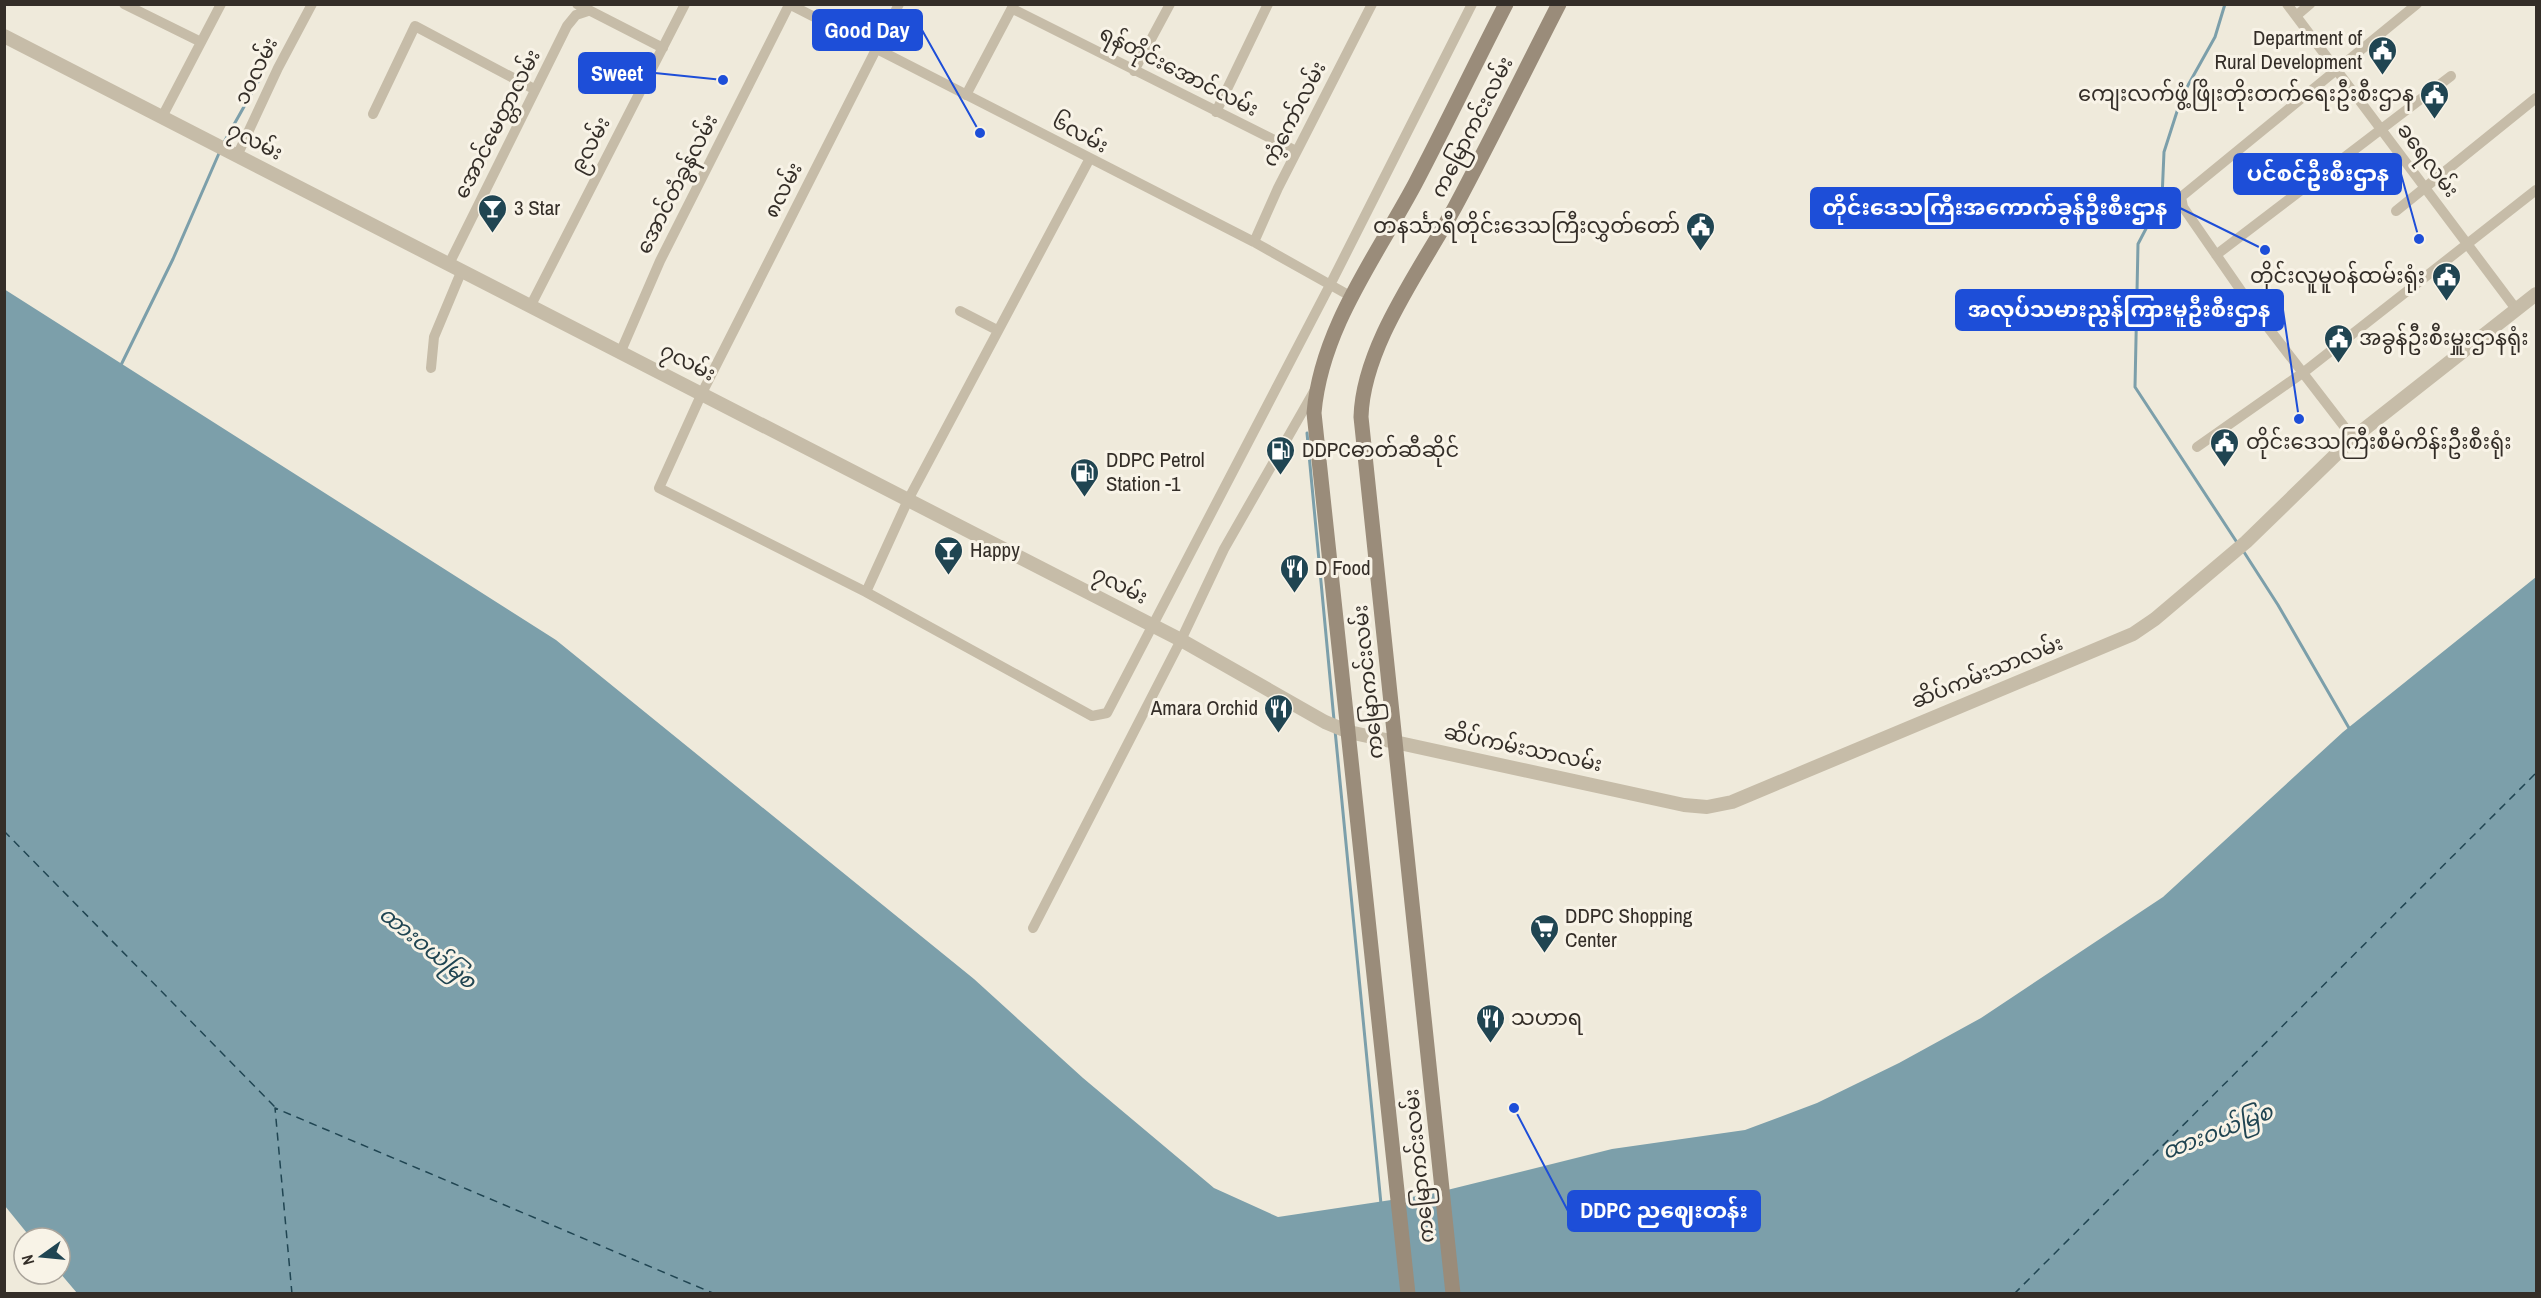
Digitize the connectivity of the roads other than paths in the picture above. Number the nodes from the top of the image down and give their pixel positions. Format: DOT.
graph roads {
  1 [pos="124,4"];
  2 [pos="221,4"];
  3 [pos="312,4"];
  4 [pos="577,4"];
  5 [pos="685,4"];
  6 [pos="899,4"];
  7 [pos="1170,4"];
  8 [pos="1268,4"];
  9 [pos="1372,4"];
  10 [pos="1472,4"];
  11 [pos="1506,4"];
  12 [pos="1559,4"];
  13 [pos="2287,4"];
  14 [pos="2310,4"];
  15 [pos="2417,4"];
  16 [pos="789,5"];
  17 [pos="1013,7"];
  18 [pos="588,11"];
  19 [pos="2296,16"];
  20 [pos="4,36"];
  21 [pos="201,42"];
  22 [pos="663,48"];
  23 [pos="874,50"];
  24 [pos="2337,69"];
  25 [pos="1134,71"];
  26 [pos="2451,76"];
  27 [pos="534,89"];
  28 [pos="966,95"];
  29 [pos="2536,98"];
  30 [pos="1216,112"];
  31 [pos="373,114"];
  32 [pos="162,117"];
  33 [pos="2381,130"];
  34 [pos="1296,152"];
  35 [pos="231,153"];
  36 [pos="1089,160"];
  37 [pos="2425,187"];
  38 [pos="2536,190"];
  39 [pos="2396,211"];
  40 [pos="1254,242"];
  41 [pos="2467,245"];
  42 [pos="2216,255"];
  43 [pos="448,264"];
  44 [pos="462,270"];
  45 [pos="1330,285"];
  46 [pos="2536,294"];
  47 [pos="1352,297"];
  48 [pos="531,305"];
  49 [pos="2517,309"];
  50 [pos="960,311"];
  51 [pos="997,330"];
  52 [pos="621,351"];
  53 [pos="432,368"];
  54 [pos="2304,372"];
  55 [pos="1316,387"];
  56 [pos="702,393"];
  57 [pos="2353,438"];
  58 [pos="2197,447"];
  59 [pos="908,500"];
  60 [pos="866,592"];
  61 [pos="1152,625"];
  62 [pos="1181,640"];
  63 [pos="1348,732"];
  64 [pos="1396,742"];
  65 [pos="1033,928"];
  66 [pos="1408,1293"];
  67 [pos="1454,1293"];
  1 -- 21 [label="street"];
  2 -- 21 [label="street"];
  3 -- 35 [label="street, ၁၀လမ်း"];
  4 -- 18 [label="street"];
  5 -- 22 [label="street, ၉လမ်း"];
  6 -- 23 [label="street, ၈လမ်း"];
  7 -- 25 [label="street"];
  8 -- 30 [label="street"];
  9 -- 34 [label="street, ကံ့ကော်လမ်း"];
  10 -- 45 [label="street"];
  11 -- 47 [label="main road, ကမြောကင်းလမ်း"];
  12 -- 64 [label="main road, ကမြောကင်းလမ်း"];
  13 -- 19 [label="street, ခရေလမ်း"];
  14 -- 19 [label="street"];
  15 -- 24 [label="street"];
  16 -- 23 [label="street, ၆လမ်း"];
  16 -- 52 [label="street, အောင်တံခွန်လမ်း"];
  17 -- 25 [label="street, ရန်တိုင်းအောင်လမ်း"];
  17 -- 28 [label="street"];
  18 -- 22 [label="street"];
  18 -- 27 [label="street, အောင်မေတ္တာလမ်း"];
  19 -- 24 [label="street, ခရေလမ်း"];
  20 -- 32 [label="street, ၇လမ်း"];
  21 -- 32 [label="street"];
  22 -- 48 [label="street, ၉လမ်း"];
  23 -- 28 [label="street, ၆လမ်း"];
  23 -- 56 [label="street, ၈လမ်း"];
  24 -- 33 [label="street, ခရေလမ်း"];
  24 -- 42 [label="street"];
  25 -- 30 [label="street, ရန်တိုင်းအောင်လမ်း"];
  26 -- 33 [label="street"];
  27 -- 31 [label="street"];
  27 -- 43 [label="street, အောင်မေတ္တာလမ်း"];
  28 -- 36 [label="street, ၆လမ်း"];
  29 -- 37 [label="street"];
  30 -- 34 [label="street, ရန်တိုင်းအောင်လမ်း"];
  32 -- 35 [label="street, ၇လမ်း"];
  33 -- 37 [label="street, ခရေလမ်း"];
  33 -- 42 [label="street"];
  34 -- 40 [label="street, ကံ့ကော်လမ်း"];
  35 -- 43 [label="street, ၇လမ်း"];
  36 -- 40 [label="street, ၆လမ်း"];
  36 -- 51 [label="street"];
  37 -- 39 [label="street"];
  37 -- 41 [label="street, ခရေလမ်း"];
  38 -- 41 [label="street"];
  40 -- 45 [label="street, ၆လမ်း"];
  41 -- 49 [label="street, ခရေလမ်း"];
  41 -- 54 [label="street"];
  42 -- 54 [label="street"];
  43 -- 44 [label="street, ၇လမ်း"];
  44 -- 48 [label="street, ၇လမ်း"];
  44 -- 53 [label="street"];
  45 -- 47 [label="street, ၆လမ်း"];
  45 -- 61 [label="street"];
  46 -- 49 [label="street, ဆိပ်ကမ်းသာလမ်း"];
  47 -- 55 [label="main road, ကမြောကင်းလမ်း"];
  48 -- 52 [label="street, ၇လမ်း"];
  49 -- 57 [label="street, ဆိပ်ကမ်းသာလမ်း"];
  50 -- 51 [label="street"];
  51 -- 59 [label="street"];
  52 -- 56 [label="street, ၇လမ်း"];
  54 -- 57 [label="street"];
  54 -- 58 [label="street"];
  55 -- 62 [label="street"];
  55 -- 63 [label="main road, ကမြောကင်းလမ်း"];
  56 -- 59 [label="street, ၇လမ်း"];
  56 -- 60 [label="street, ၈လမ်း"];
  57 -- 64 [label="street, ဆိပ်ကမ်းသာလမ်း"];
  59 -- 60 [label="street"];
  59 -- 61 [label="street, ၇လမ်း"];
  60 -- 61 [label="street"];
  61 -- 62 [label="street, ၇လမ်း"];
  62 -- 63 [label="street, ၇လမ်း"];
  62 -- 65 [label="street"];
  63 -- 64 [label="street, ဆိပ်ကမ်းသာလမ်း"];
  63 -- 66 [label="main road, ကမြောကင်းလမ်း"];
  64 -- 67 [label="main road, ကမြောကင်းလမ်း"];
}
